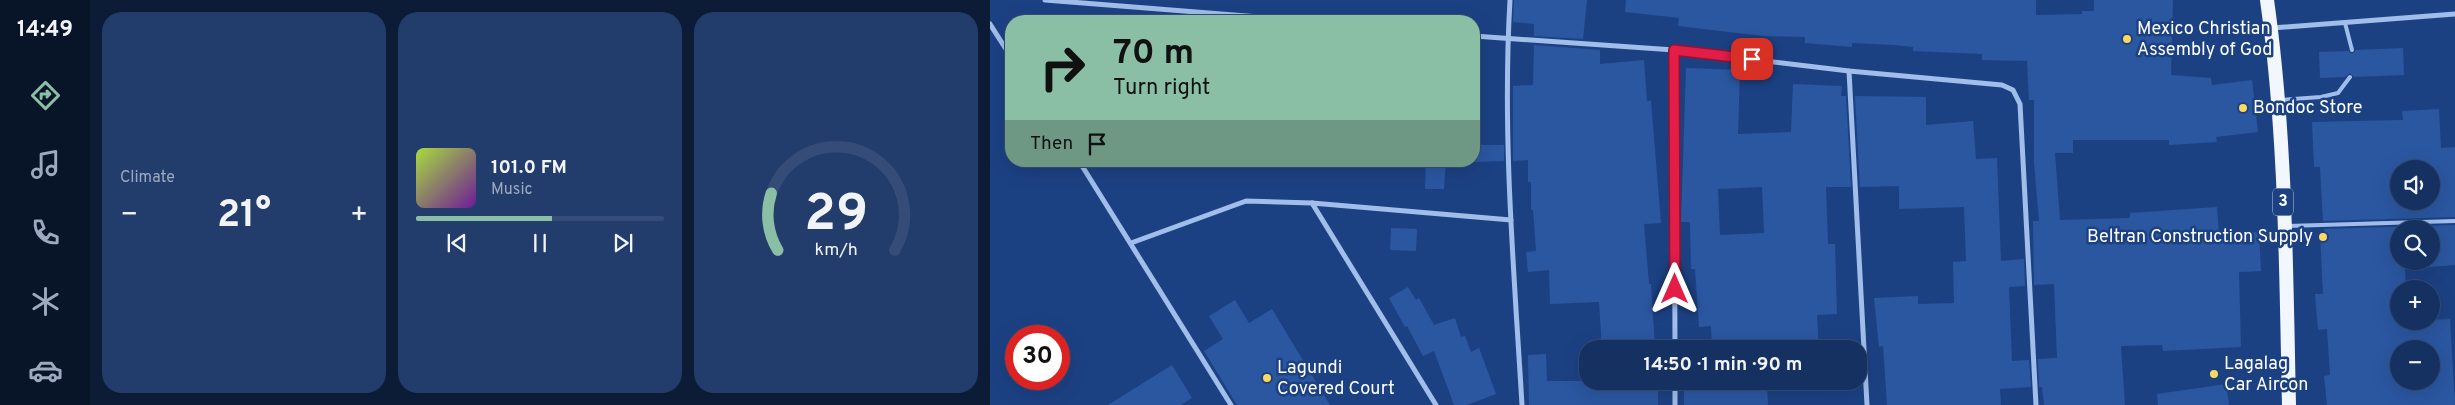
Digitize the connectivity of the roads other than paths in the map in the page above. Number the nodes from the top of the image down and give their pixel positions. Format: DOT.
graph roads {
  1 [pos="1045,0"];
  2 [pos="1510,0"];
  3 [pos="2267,0"];
  4 [pos="2455,14"];
  5 [pos="1235,15"];
  6 [pos="2345,23"];
  7 [pos="990,24"];
  8 [pos="2271,28"];
  9 [pos="1480,37"];
  10 [pos="1508,40"];
  11 [pos="1005,48"];
  12 [pos="1674,50"];
  13 [pos="2352,50"];
  14 [pos="1849,71"];
  15 [pos="2350,77"];
  16 [pos="2277,100"];
  17 [pos="1083,167"];
  18 [pos="1312,203"];
  19 [pos="1511,220"];
  20 [pos="2455,221"];
  21 [pos="2285,226"];
  22 [pos="1131,243"];
  23 [pos="1675,340"];
  24 [pos="1675,390"];
  25 [pos="1231,405"];
  26 [pos="1436,405"];
  27 [pos="1522,405"];
  28 [pos="1675,405"];
  29 [pos="1866,405"];
  30 [pos="2036,405"];
  31 [pos="2289,405"];
  1 -- 5 [label="street"];
  2 -- 10 [label="street"];
  3 -- 8 [label="highway, 3"];
  4 -- 6 [label="street"];
  6 -- 8 [label="street"];
  6 -- 13 [label="lane"];
  7 -- 11 [label="street"];
  8 -- 16 [label="highway, 3"];
  9 -- 10 [label="street"];
  10 -- 12 [label="street"];
  10 -- 19 [label="street"];
  12 -- 14 [label="street"];
  12 -- 23 [label="street"];
  14 -- 29 [label="street"];
  14 -- 30 [label="street"];
  15 -- 16 [label="lane"];
  16 -- 21 [label="highway, 3"];
  17 -- 22 [label="street"];
  18 -- 19 [label="street"];
  18 -- 22 [label="street"];
  18 -- 26 [label="street"];
  19 -- 27 [label="street"];
  20 -- 21 [label="lane"];
  21 -- 31 [label="highway, 3"];
  22 -- 25 [label="street"];
  24 -- 28 [label="street"];
}
